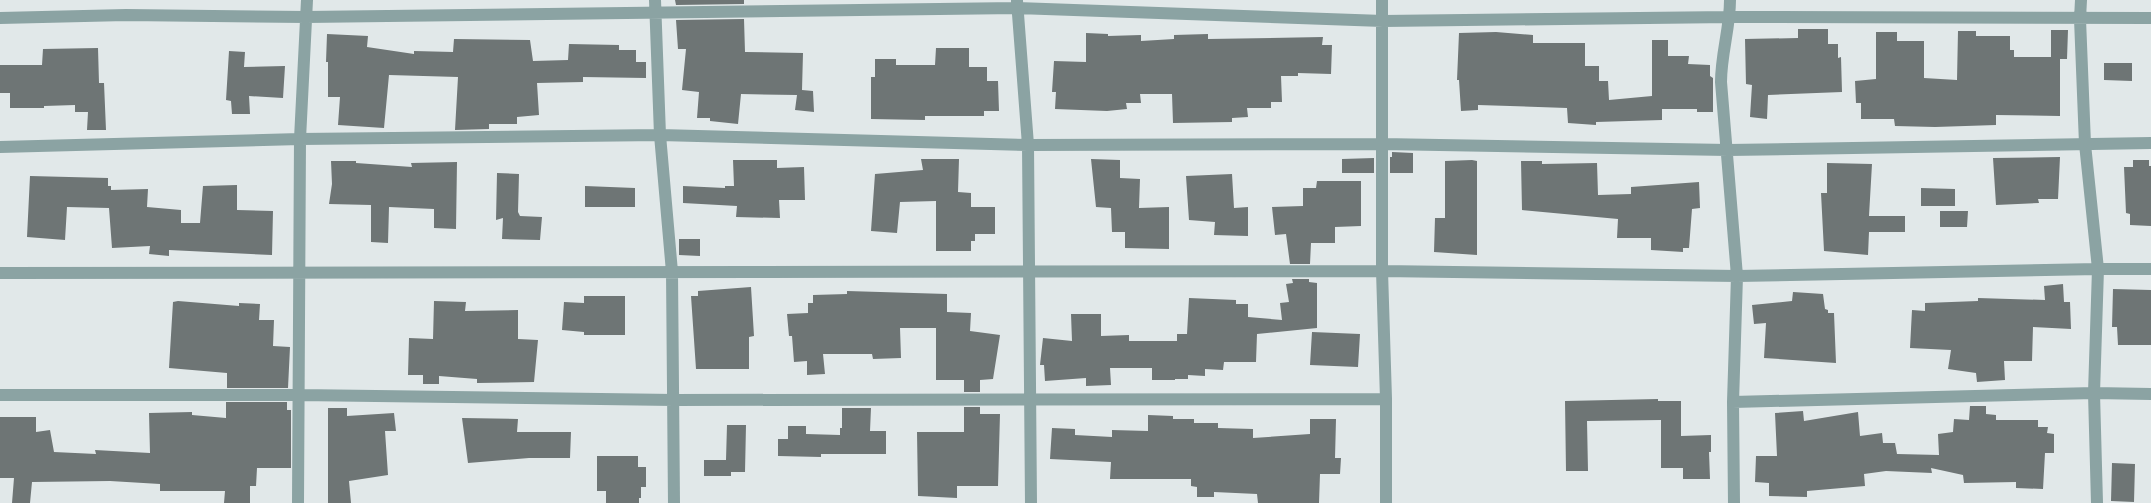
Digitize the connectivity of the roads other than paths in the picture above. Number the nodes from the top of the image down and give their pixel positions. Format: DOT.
graph roads {
  1 [pos="307,0"];
  2 [pos="1382,0"];
  3 [pos="1730,0"];
  4 [pos="2081,0"];
  5 [pos="1017,4"];
  6 [pos="655,6"];
  7 [pos="306,17"];
  8 [pos="1730,17"];
  9 [pos="0,18"];
  10 [pos="2151,18"];
  11 [pos="2080,19"];
  12 [pos="1383,21"];
  13 [pos="660,135"];
  14 [pos="300,139"];
  15 [pos="2151,143"];
  16 [pos="1382,144"];
  17 [pos="2084,144"];
  18 [pos="1028,145"];
  19 [pos="0,147"];
  20 [pos="1728,150"];
  21 [pos="2098,269"];
  22 [pos="2151,269"];
  23 [pos="1382,270"];
  24 [pos="301,271"];
  25 [pos="1030,271"];
  26 [pos="672,272"];
  27 [pos="0,273"];
  28 [pos="1737,276"];
  29 [pos="2094,393"];
  30 [pos="2151,394"];
  31 [pos="0,395"];
  32 [pos="299,395"];
  33 [pos="1386,399"];
  34 [pos="674,400"];
  35 [pos="1030,400"];
  36 [pos="1733,402"];
  37 [pos="298,503"];
  38 [pos="674,503"];
  39 [pos="1031,503"];
  40 [pos="1386,503"];
  41 [pos="1734,503"];
  42 [pos="2096,503"];
  1 -- 7 [label="street"];
  2 -- 12 [label="street"];
  3 -- 8 [label="street"];
  4 -- 11 [label="street"];
  5 -- 6 [label="street"];
  5 -- 12 [label="street"];
  5 -- 18 [label="street"];
  6 -- 7 [label="street"];
  6 -- 13 [label="street"];
  7 -- 9 [label="street"];
  7 -- 14 [label="street"];
  8 -- 11 [label="street"];
  8 -- 12 [label="street"];
  8 -- 20 [label="street"];
  10 -- 11 [label="street"];
  11 -- 17 [label="street"];
  12 -- 16 [label="street"];
  13 -- 14 [label="street"];
  13 -- 18 [label="street"];
  13 -- 26 [label="street"];
  14 -- 19 [label="street"];
  14 -- 24 [label="street"];
  15 -- 17 [label="street"];
  16 -- 18 [label="street"];
  16 -- 20 [label="street"];
  16 -- 23 [label="street"];
  17 -- 20 [label="street"];
  17 -- 21 [label="street"];
  18 -- 25 [label="street"];
  20 -- 28 [label="street"];
  21 -- 22 [label="street"];
  21 -- 28 [label="street"];
  21 -- 29 [label="street"];
  23 -- 25 [label="street"];
  23 -- 28 [label="street"];
  23 -- 33 [label="street"];
  24 -- 26 [label="street"];
  24 -- 27 [label="street"];
  24 -- 32 [label="street"];
  25 -- 26 [label="street"];
  25 -- 35 [label="street"];
  26 -- 34 [label="street"];
  28 -- 36 [label="street"];
  29 -- 30 [label="street"];
  29 -- 36 [label="street"];
  29 -- 42 [label="street"];
  31 -- 32 [label="street"];
  32 -- 34 [label="street"];
  32 -- 37 [label="street"];
  33 -- 35 [label="street"];
  33 -- 40 [label="street"];
  34 -- 35 [label="street"];
  34 -- 38 [label="street"];
  35 -- 39 [label="street"];
  36 -- 41 [label="street"];
}
